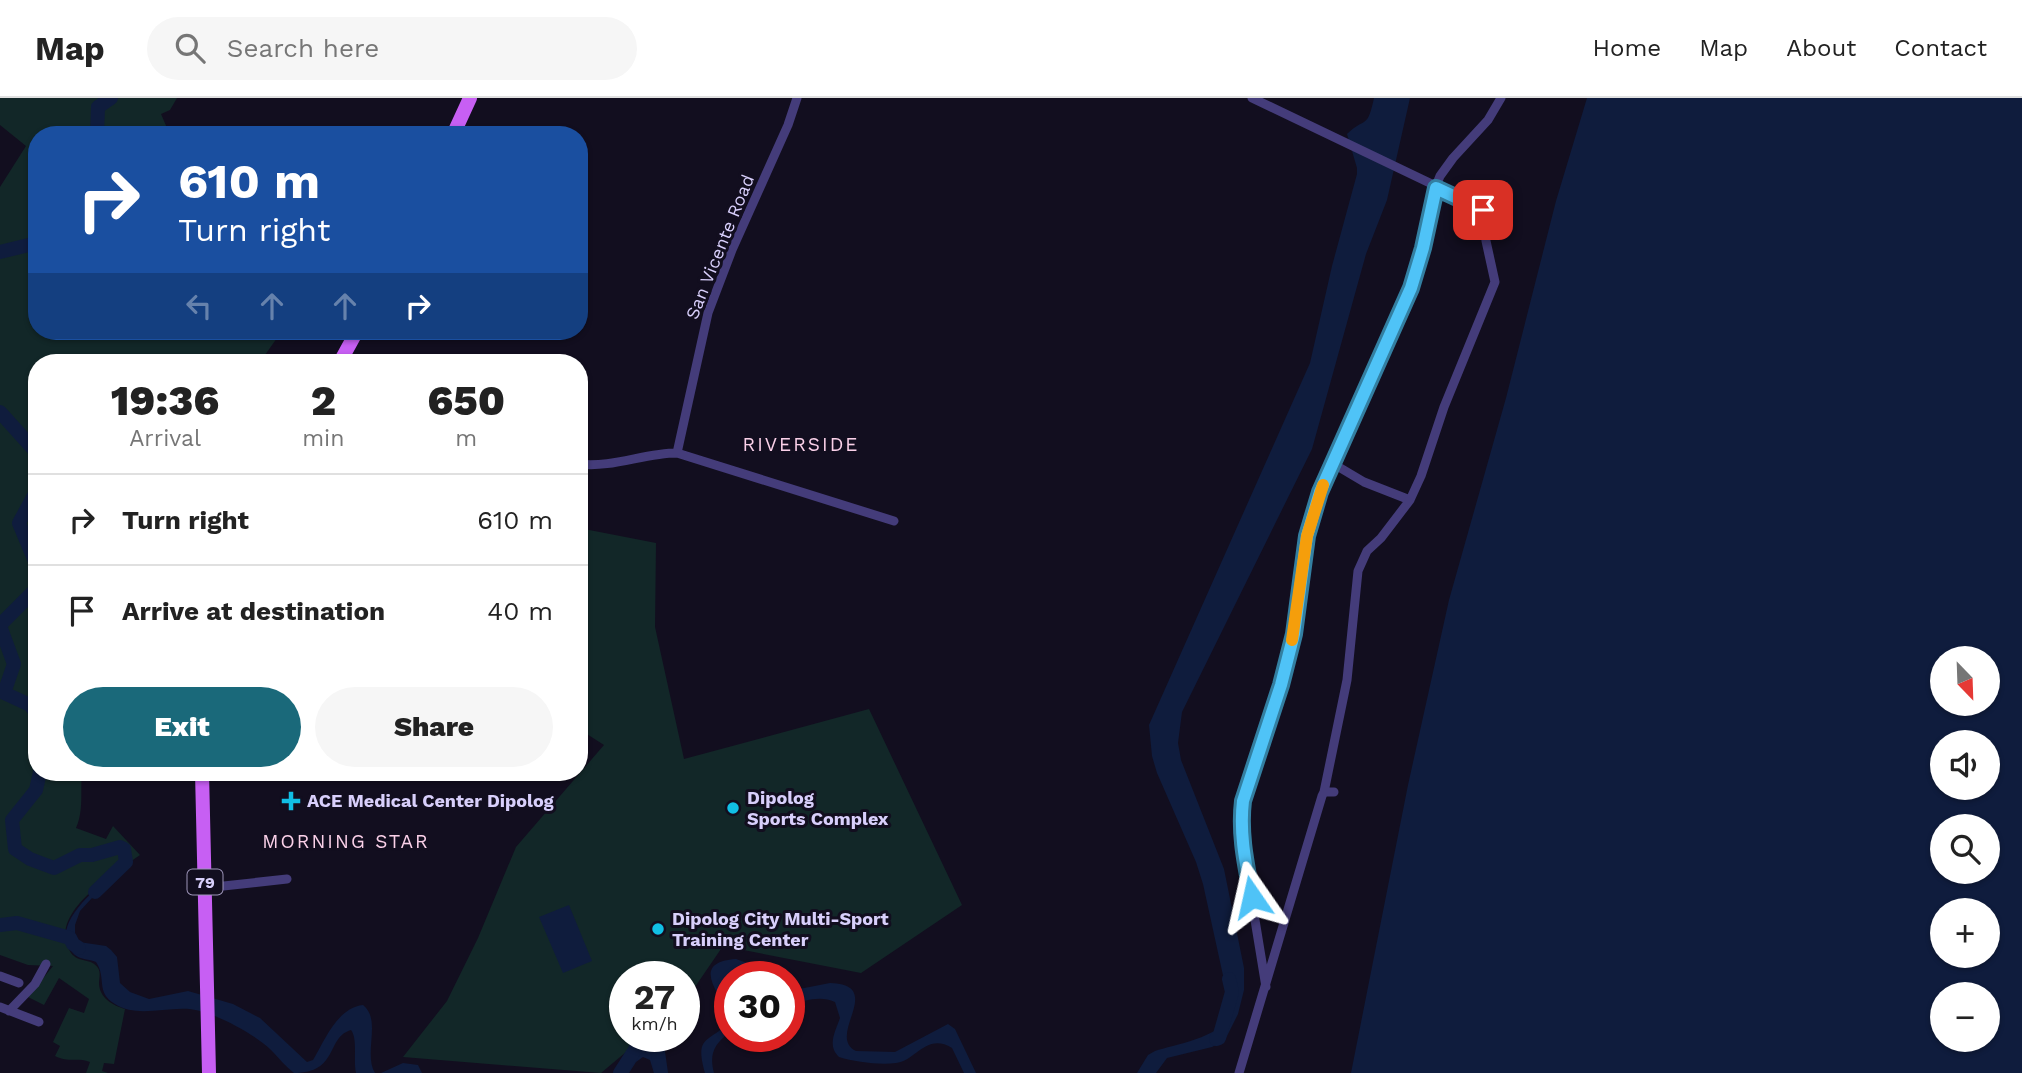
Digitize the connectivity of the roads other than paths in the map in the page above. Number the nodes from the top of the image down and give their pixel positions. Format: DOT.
graph roads {
  1 [pos="470,98"];
  2 [pos="797,98"];
  3 [pos="1252,98"];
  4 [pos="1501,98"];
  5 [pos="457,126"];
  6 [pos="1436,187"];
  7 [pos="1483,210"];
  8 [pos="1506,218"];
  9 [pos="677,453"];
  10 [pos="1332,463"];
  11 [pos="588,464"];
  12 [pos="1410,500"];
  13 [pos="894,521"];
  14 [pos="202,781"];
  15 [pos="287,879"];
  16 [pos="205,888"];
  17 [pos="46,964"];
  18 [pos="0,976"];
  19 [pos="19,983"];
  20 [pos="1266,987"];
  21 [pos="4,1009"];
  22 [pos="39,1022"];
  23 [pos="209,1073"];
  24 [pos="1239,1073"];
  1 -- 5 [label="main road"];
  2 -- 9 [label="street, San Vicente Road"];
  3 -- 6 [label="street"];
  4 -- 6 [label="street"];
  6 -- 7 [label="street"];
  6 -- 10 [label="street"];
  7 -- 8 [label="street"];
  7 -- 12 [label="street"];
  9 -- 11 [label="street"];
  9 -- 13 [label="street"];
  10 -- 12 [label="street"];
  10 -- 20 [label="street"];
  12 -- 20 [label="street"];
  14 -- 16 [label="main road, 79"];
  15 -- 16 [label="street"];
  16 -- 23 [label="main road, 79"];
  17 -- 21 [label="street"];
  18 -- 19 [label="street"];
  20 -- 24 [label="street"];
  21 -- 22 [label="street"];
}
